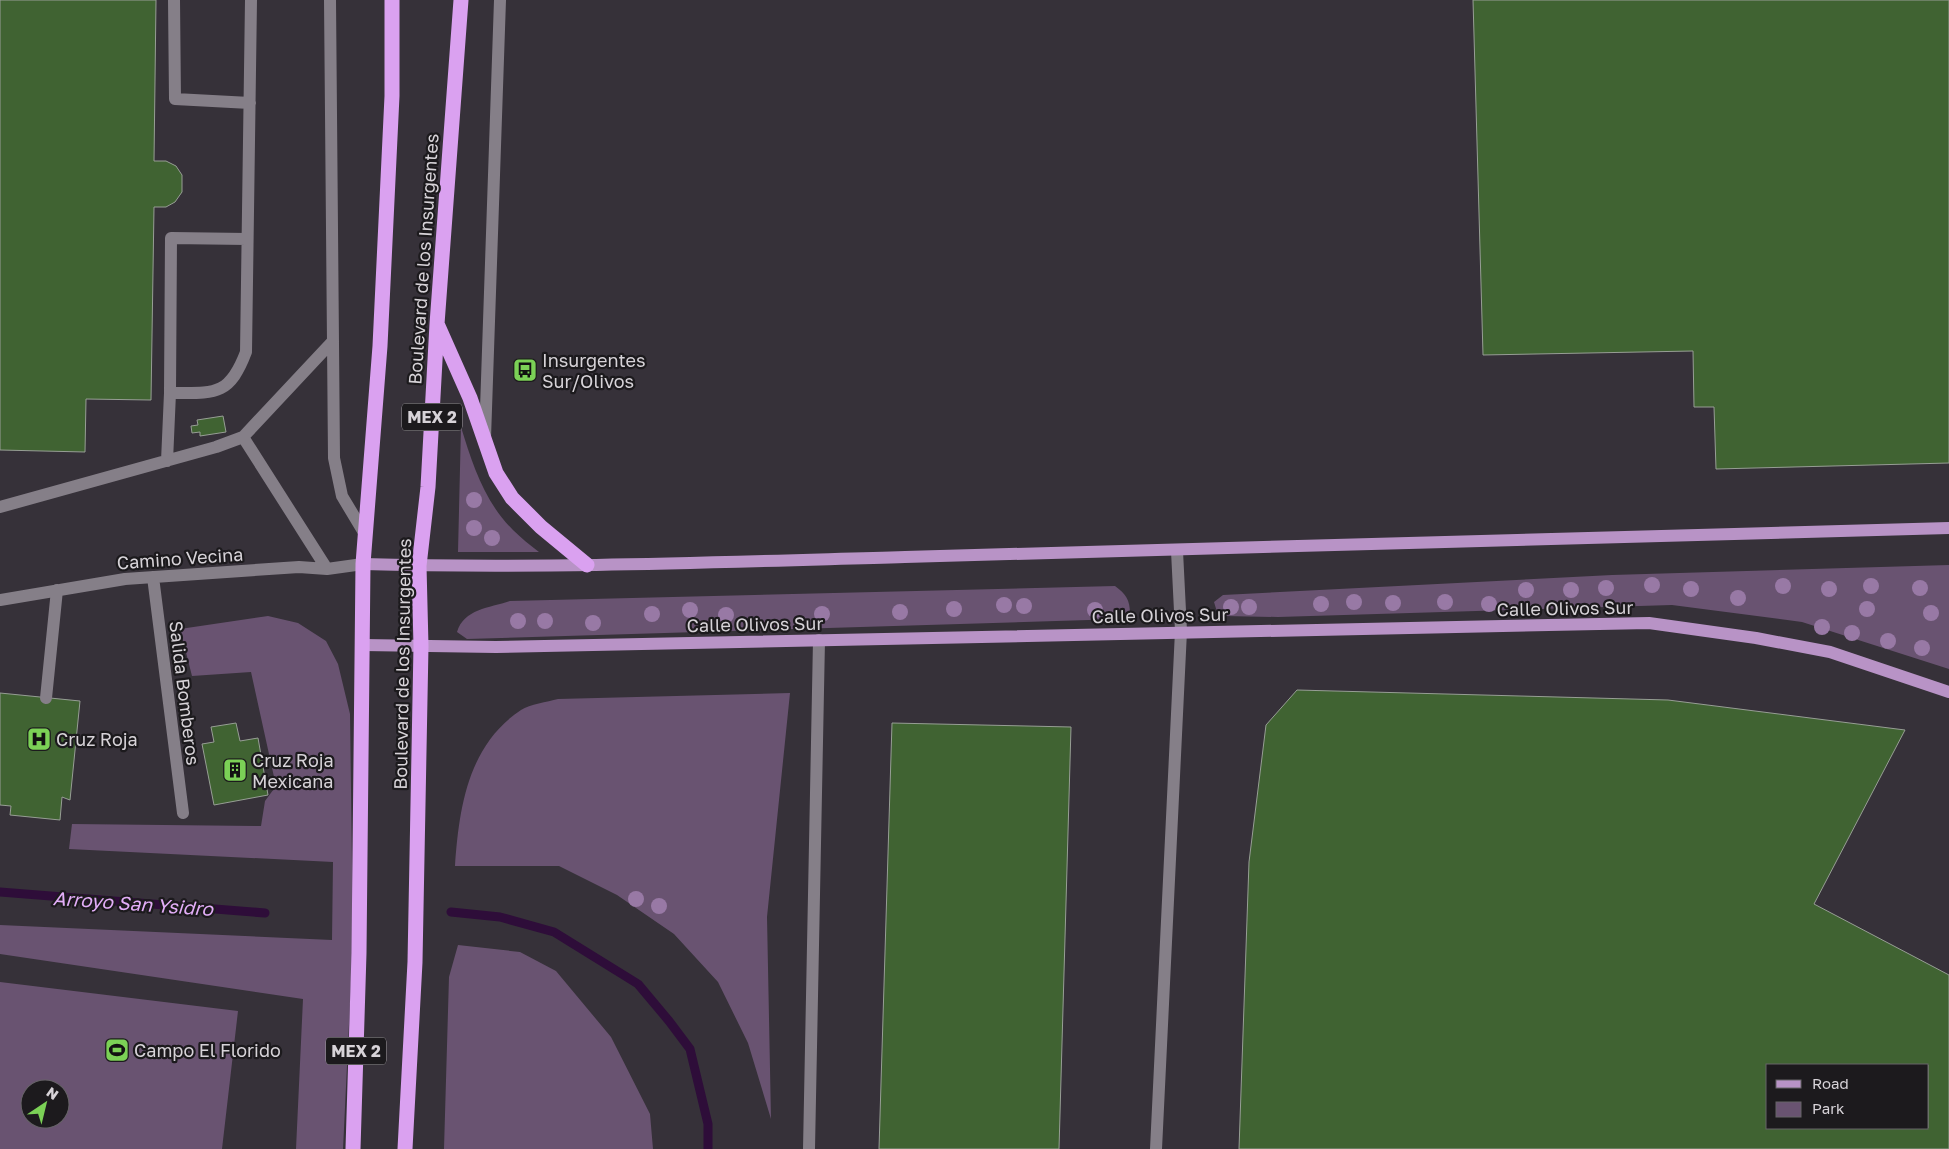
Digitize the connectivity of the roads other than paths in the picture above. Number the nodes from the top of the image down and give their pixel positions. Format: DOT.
graph roads {
  1 [pos="174,0"];
  2 [pos="251,0"];
  3 [pos="330,0"];
  4 [pos="392,0"];
  5 [pos="461,0"];
  6 [pos="500,0"];
  7 [pos="250,103"];
  8 [pos="248,239"];
  9 [pos="437,324"];
  10 [pos="332,342"];
  11 [pos="170,393"];
  12 [pos="243,437"];
  13 [pos="485,445"];
  14 [pos="167,461"];
  15 [pos="0,507"];
  16 [pos="1949,528"];
  17 [pos="366,536"];
  18 [pos="1177,551"];
  19 [pos="363,564"];
  20 [pos="587,565"];
  21 [pos="419,566"];
  22 [pos="327,569"];
  23 [pos="153,577"];
  24 [pos="56,590"];
  25 [pos="0,600"];
  26 [pos="1181,631"];
  27 [pos="819,640"];
  28 [pos="363,645"];
  29 [pos="421,646"];
  30 [pos="1949,692"];
  31 [pos="46,698"];
  32 [pos="183,813"];
  33 [pos="353,1149"];
  34 [pos="405,1149"];
  35 [pos="809,1149"];
  36 [pos="1156,1149"];
  1 -- 7 [label="street"];
  2 -- 7 [label="street"];
  3 -- 10 [label="street"];
  4 -- 17 [label="highway, MEX 2"];
  5 -- 9 [label="highway, Boulevard de los Insurgentes / MEX 2"];
  6 -- 13 [label="street"];
  7 -- 8 [label="street"];
  8 -- 11 [label="street"];
  8 -- 11 [label="street"];
  9 -- 13 [label="highway"];
  9 -- 21 [label="highway, Boulevard de los Insurgentes / MEX 2"];
  10 -- 12 [label="street"];
  10 -- 17 [label="street"];
  11 -- 14 [label="street"];
  12 -- 14 [label="street"];
  12 -- 22 [label="street"];
  13 -- 20 [label="highway"];
  14 -- 15 [label="street"];
  16 -- 18 [label="main road"];
  17 -- 19 [label="highway, MEX 2"];
  18 -- 20 [label="main road"];
  18 -- 26 [label="street"];
  19 -- 21 [label="main road"];
  19 -- 22 [label="street, Camino Vecina"];
  19 -- 28 [label="highway, MEX 2"];
  20 -- 21 [label="main road"];
  21 -- 29 [label="highway, Boulevard de los Insurgentes / MEX 2"];
  22 -- 23 [label="street, Camino Vecina"];
  23 -- 24 [label="street, Camino Vecina"];
  23 -- 32 [label="street, Salida Bomberos"];
  24 -- 25 [label="street, Camino Vecina"];
  24 -- 31 [label="street"];
  26 -- 27 [label="main road, Calle Olivos Sur"];
  26 -- 30 [label="main road, Calle Olivos Sur"];
  26 -- 36 [label="street"];
  27 -- 29 [label="main road, Calle Olivos Sur"];
  27 -- 35 [label="street"];
  28 -- 29 [label="main road, Calle Olivos Sur"];
  28 -- 33 [label="highway, MEX 2"];
  29 -- 34 [label="highway, Boulevard de los Insurgentes / MEX 2"];
}
